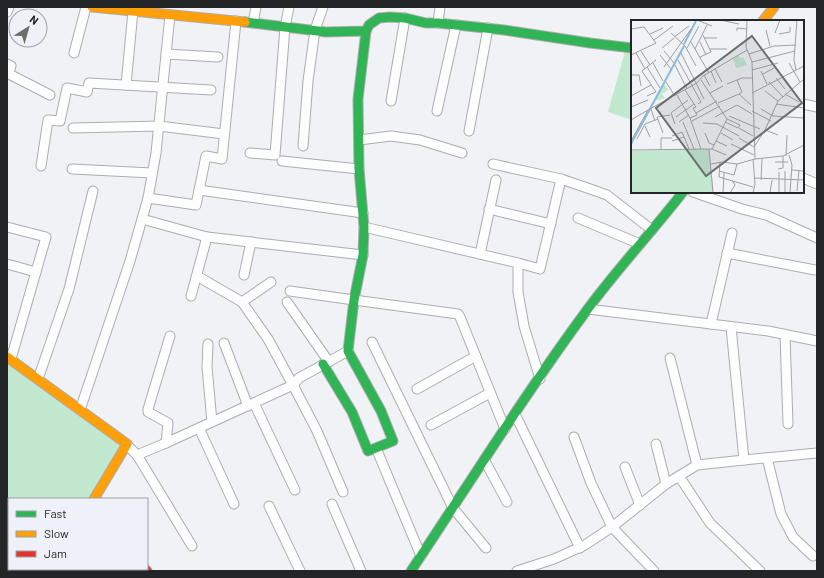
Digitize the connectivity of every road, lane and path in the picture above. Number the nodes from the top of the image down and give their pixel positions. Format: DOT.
graph roads {
  1 [pos="9,7"];
  2 [pos="86,7"];
  3 [pos="92,7"];
  4 [pos="256,7"];
  5 [pos="289,7"];
  6 [pos="323,7"];
  7 [pos="440,7"];
  8 [pos="774,7"];
  9 [pos="157,10"];
  10 [pos="133,11"];
  11 [pos="7,12"];
  12 [pos="170,15"];
  13 [pos="405,18"];
  14 [pos="764,20"];
  15 [pos="236,21"];
  16 [pos="253,23"];
  17 [pos="438,23"];
  18 [pos="456,25"];
  19 [pos="285,27"];
  20 [pos="488,28"];
  21 [pos="315,30"];
  22 [pos="366,31"];
  23 [pos="631,48"];
  24 [pos="74,53"];
  25 [pos="166,54"];
  26 [pos="218,56"];
  27 [pos="7,64"];
  28 [pos="126,85"];
  29 [pos="163,88"];
  30 [pos="211,90"];
  31 [pos="50,95"];
  32 [pos="391,101"];
  33 [pos="804,104"];
  34 [pos="817,107"];
  35 [pos="437,111"];
  36 [pos="159,126"];
  37 [pos="73,128"];
  38 [pos="469,131"];
  39 [pos="224,134"];
  40 [pos="359,140"];
  41 [pos="303,146"];
  42 [pos="250,153"];
  43 [pos="462,153"];
  44 [pos="282,161"];
  45 [pos="492,164"];
  46 [pos="41,166"];
  47 [pos="72,169"];
  48 [pos="359,169"];
  49 [pos="152,173"];
  50 [pos="804,178"];
  51 [pos="561,179"];
  52 [pos="496,180"];
  53 [pos="817,184"];
  54 [pos="199,190"];
  55 [pos="93,191"];
  56 [pos="682,193"];
  57 [pos="696,193"];
  58 [pos="148,198"];
  59 [pos="489,209"];
  60 [pos="363,213"];
  61 [pos="578,218"];
  62 [pos="142,219"];
  63 [pos="551,224"];
  64 [pos="7,227"];
  65 [pos="364,227"];
  66 [pos="652,230"];
  67 [pos="732,233"];
  68 [pos="207,237"];
  69 [pos="817,238"];
  70 [pos="251,242"];
  71 [pos="640,244"];
  72 [pos="727,253"];
  73 [pos="480,254"];
  74 [pos="363,255"];
  75 [pos="518,263"];
  76 [pos="7,264"];
  77 [pos="815,270"];
  78 [pos="36,272"];
  79 [pos="244,275"];
  80 [pos="197,276"];
  81 [pos="271,282"];
  82 [pos="290,291"];
  83 [pos="191,296"];
  84 [pos="354,300"];
  85 [pos="242,302"];
  86 [pos="287,302"];
  87 [pos="588,309"];
  88 [pos="711,324"];
  89 [pos="731,326"];
  90 [pos="786,335"];
  91 [pos="170,336"];
  92 [pos="372,342"];
  93 [pos="817,342"];
  94 [pos="224,343"];
  95 [pos="208,344"];
  96 [pos="348,351"];
  97 [pos="476,356"];
  98 [pos="9,358"];
  99 [pos="670,358"];
  100 [pos="326,363"];
  101 [pos="38,379"];
  102 [pos="540,379"];
  103 [pos="293,385"];
  104 [pos="418,389"];
  105 [pos="490,393"];
  106 [pos="251,404"];
  107 [pos="80,410"];
  108 [pos="515,414"];
  109 [pos="212,422"];
  110 [pos="788,424"];
  111 [pos="432,425"];
  112 [pos="199,428"];
  113 [pos="505,429"];
  114 [pos="574,437"];
  115 [pos="166,443"];
  116 [pos="126,444"];
  117 [pos="656,444"];
  118 [pos="376,448"];
  119 [pos="817,453"];
  120 [pos="137,455"];
  121 [pos="767,458"];
  122 [pos="485,460"];
  123 [pos="744,460"];
  124 [pos="697,466"];
  125 [pos="625,467"];
  126 [pos="679,476"];
  127 [pos="666,484"];
  128 [pos="295,490"];
  129 [pos="343,492"];
  130 [pos="95,498"];
  131 [pos="507,502"];
  132 [pos="234,504"];
  133 [pos="332,504"];
  134 [pos="640,505"];
  135 [pos="269,506"];
  136 [pos="453,508"];
  137 [pos="612,527"];
  138 [pos="192,546"];
  139 [pos="486,548"];
  140 [pos="580,548"];
  141 [pos="421,556"];
  142 [pos="813,556"];
  143 [pos="300,571"];
  144 [pos="361,571"];
  145 [pos="411,571"];
  146 [pos="518,571"];
  147 [pos="654,571"];
  148 [pos="760,571"];
  1 -- 11 [label="street"];
  2 -- 24 [label="street"];
  3 -- 10 [label="street"];
  4 -- 16 [label="street"];
  5 -- 19 [label="street"];
  6 -- 21 [label="street"];
  7 -- 17 [label="street"];
  8 -- 14 [label="street"];
  9 -- 10 [label="street"];
  9 -- 12 [label="street"];
  10 -- 28 [label="street"];
  12 -- 15 [label="street"];
  12 -- 25 [label="street"];
  13 -- 17 [label="street"];
  13 -- 22 [label="street"];
  13 -- 32 [label="street"];
  15 -- 16 [label="street"];
  15 -- 39 [label="street"];
  16 -- 19 [label="street"];
  17 -- 18 [label="street"];
  18 -- 20 [label="street"];
  18 -- 35 [label="street"];
  19 -- 21 [label="street"];
  19 -- 42 [label="street"];
  20 -- 23 [label="street"];
  20 -- 38 [label="street"];
  21 -- 22 [label="street"];
  21 -- 41 [label="street"];
  22 -- 40 [label="street"];
  25 -- 26 [label="street"];
  25 -- 29 [label="street"];
  27 -- 31 [label="street"];
  28 -- 29 [label="street"];
  28 -- 46 [label="street"];
  29 -- 30 [label="street"];
  29 -- 36 [label="street"];
  33 -- 34 [label="street"];
  36 -- 37 [label="street"];
  36 -- 39 [label="street"];
  36 -- 49 [label="street"];
  39 -- 54 [label="street"];
  40 -- 43 [label="street"];
  40 -- 48 [label="street"];
  44 -- 48 [label="street"];
  45 -- 51 [label="street"];
  47 -- 49 [label="street"];
  48 -- 60 [label="street"];
  49 -- 58 [label="street"];
  50 -- 53 [label="street"];
  51 -- 63 [label="street"];
  51 -- 66 [label="street"];
  52 -- 59 [label="street"];
  54 -- 58 [label="street"];
  54 -- 60 [label="street"];
  55 -- 101 [label="street"];
  56 -- 66 [label="street"];
  57 -- 69 [label="street"];
  58 -- 62 [label="street"];
  59 -- 63 [label="street"];
  59 -- 73 [label="street"];
  60 -- 65 [label="street"];
  61 -- 71 [label="street"];
  62 -- 68 [label="street"];
  62 -- 107 [label="street"];
  63 -- 75 [label="street"];
  64 -- 78 [label="street"];
  65 -- 73 [label="street"];
  65 -- 74 [label="street"];
  66 -- 71 [label="street"];
  67 -- 72 [label="street"];
  68 -- 70 [label="street"];
  68 -- 80 [label="street"];
  70 -- 74 [label="street"];
  70 -- 79 [label="street"];
  71 -- 87 [label="street"];
  72 -- 77 [label="street"];
  72 -- 88 [label="street"];
  73 -- 75 [label="street"];
  74 -- 84 [label="street"];
  75 -- 102 [label="street"];
  76 -- 78 [label="street"];
  78 -- 98 [label="street"];
  80 -- 83 [label="street"];
  80 -- 85 [label="street"];
  81 -- 85 [label="street"];
  82 -- 84 [label="street"];
  84 -- 96 [label="street"];
  84 -- 97 [label="street"];
  85 -- 103 [label="street"];
  86 -- 100 [label="street"];
  87 -- 88 [label="street"];
  87 -- 102 [label="street"];
  88 -- 89 [label="street"];
  89 -- 90 [label="street"];
  89 -- 123 [label="street"];
  90 -- 93 [label="street"];
  90 -- 110 [label="street"];
  91 -- 115 [label="street"];
  92 -- 136 [label="street"];
  94 -- 106 [label="street"];
  95 -- 109 [label="street"];
  96 -- 100 [label="street"];
  96 -- 118 [label="street"];
  97 -- 104 [label="street"];
  97 -- 105 [label="street"];
  98 -- 101 [label="street"];
  99 -- 124 [label="street"];
  100 -- 103 [label="street"];
  100 -- 118 [label="street"];
  101 -- 107 [label="street"];
  102 -- 108 [label="street"];
  103 -- 106 [label="street"];
  103 -- 129 [label="street"];
  105 -- 111 [label="street"];
  105 -- 113 [label="street"];
  106 -- 109 [label="street"];
  106 -- 128 [label="street"];
  107 -- 116 [label="street"];
  108 -- 113 [label="street"];
  108 -- 140 [label="street"];
  109 -- 112 [label="street"];
  112 -- 115 [label="street"];
  112 -- 132 [label="street"];
  113 -- 122 [label="street"];
  114 -- 137 [label="street"];
  115 -- 120 [label="street"];
  116 -- 120 [label="street"];
  116 -- 130 [label="street"];
  117 -- 127 [label="street"];
  118 -- 141 [label="street"];
  119 -- 121 [label="street"];
  120 -- 138 [label="street"];
  121 -- 123 [label="street"];
  121 -- 142 [label="street"];
  122 -- 131 [label="street"];
  122 -- 136 [label="street"];
  123 -- 124 [label="street"];
  124 -- 126 [label="street"];
  125 -- 134 [label="street"];
  126 -- 127 [label="street"];
  126 -- 148 [label="street"];
  127 -- 134 [label="street"];
  133 -- 144 [label="street"];
  134 -- 137 [label="street"];
  135 -- 143 [label="street"];
  136 -- 139 [label="street"];
  136 -- 141 [label="street"];
  137 -- 140 [label="street"];
  137 -- 147 [label="street"];
  140 -- 146 [label="street"];
  141 -- 145 [label="street"];
}
